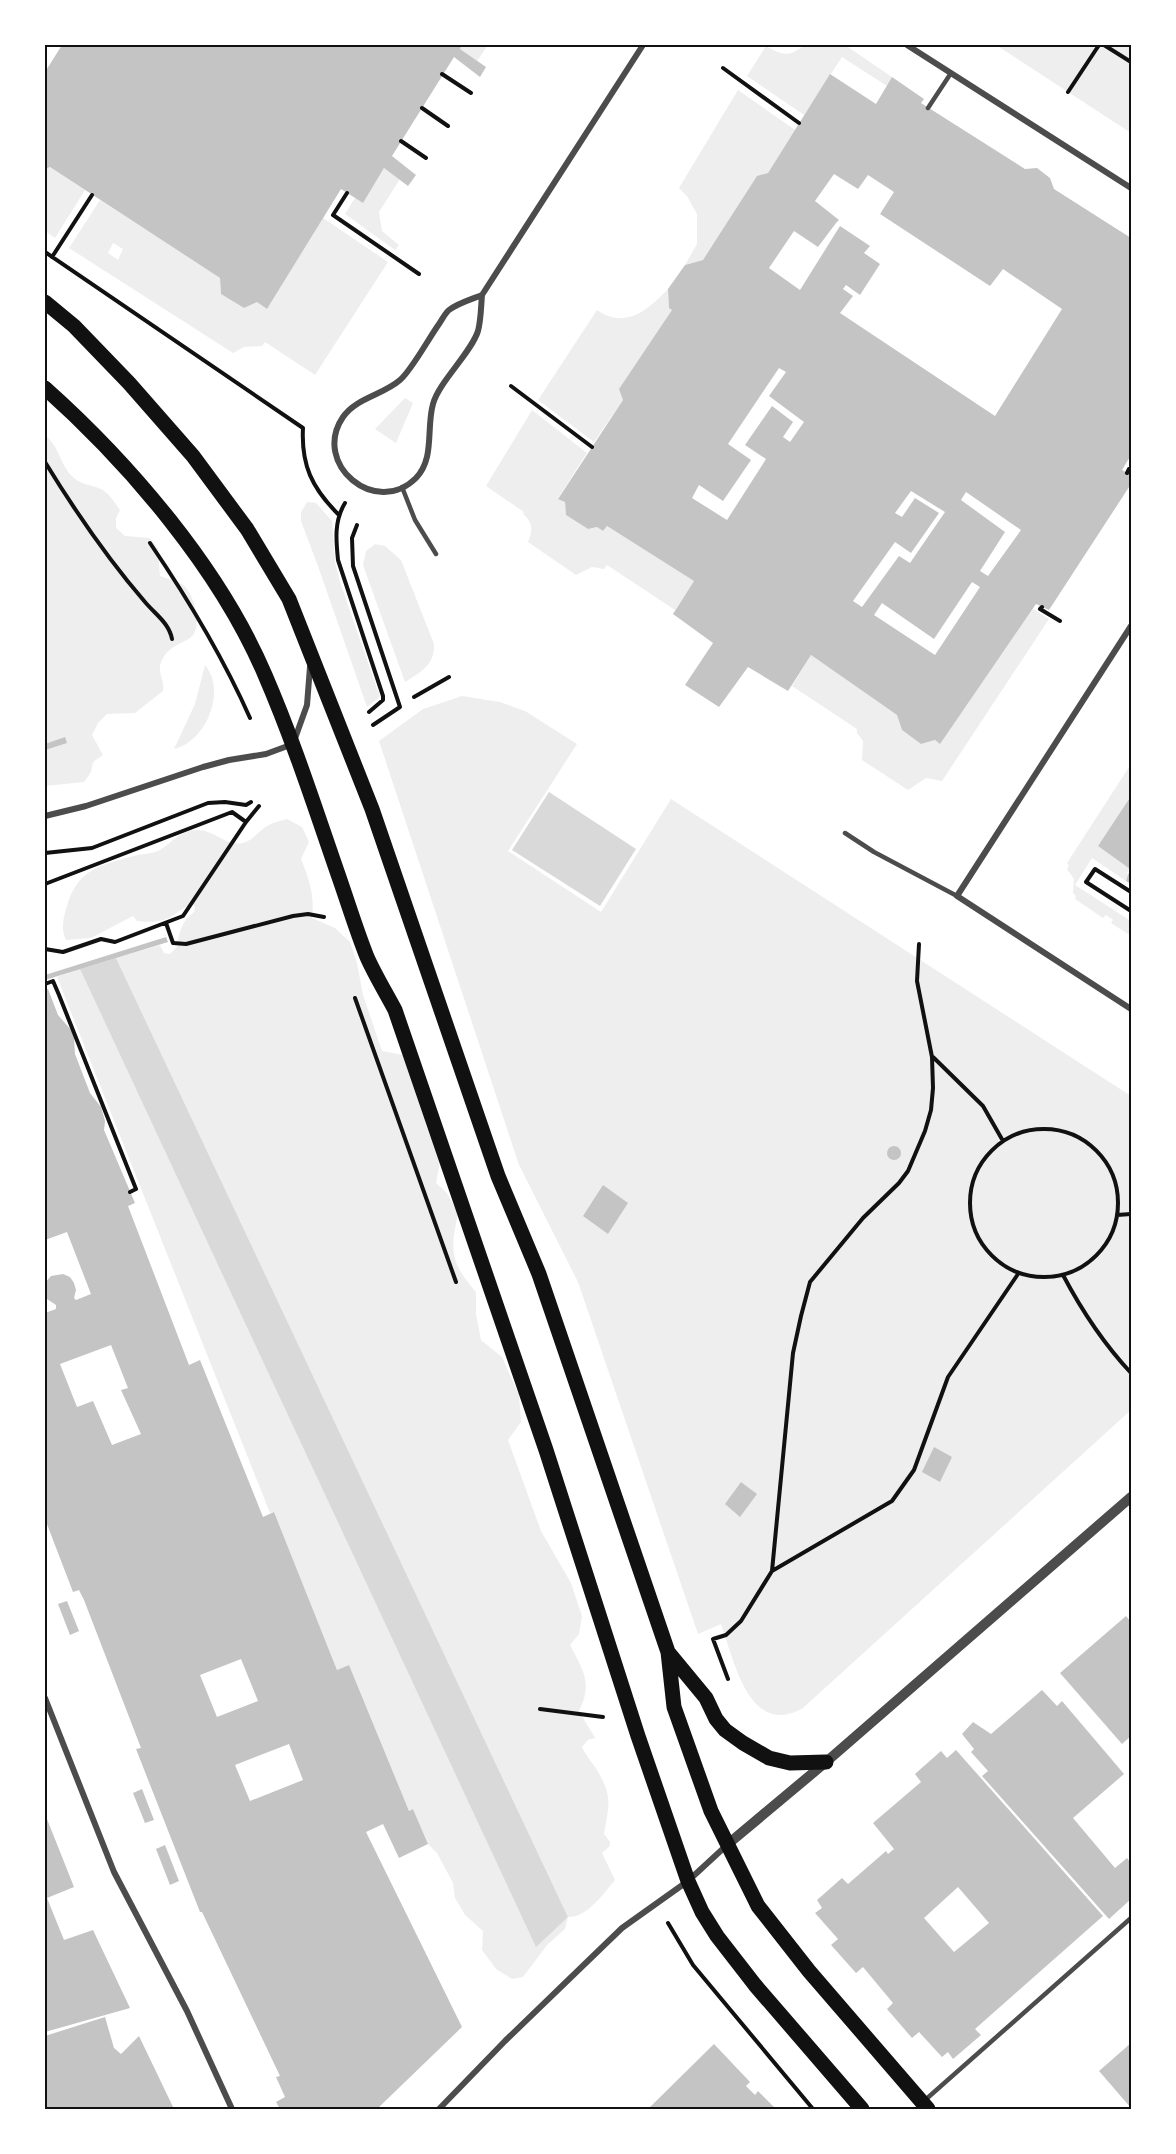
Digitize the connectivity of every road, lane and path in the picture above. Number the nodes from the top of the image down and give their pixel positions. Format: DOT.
graph roads {
  1 [pos="643,45"];
  2 [pos="908,45"];
  3 [pos="1099,45"];
  4 [pos="1104,45"];
  5 [pos="1131,62"];
  6 [pos="723,68"];
  7 [pos="951,73"];
  8 [pos="442,74"];
  9 [pos="1068,92"];
  10 [pos="471,93"];
  11 [pos="422,108"];
  12 [pos="928,108"];
  13 [pos="799,123"];
  14 [pos="448,126"];
  15 [pos="401,141"];
  16 [pos="426,158"];
  17 [pos="1131,189"];
  18 [pos="347,193"];
  19 [pos="92,195"];
  20 [pos="45,252"];
  21 [pos="52,257"];
  22 [pos="419,274"];
  23 [pos="483,295"];
  24 [pos="45,302"];
  25 [pos="511,386"];
  26 [pos="45,388"];
  27 [pos="592,447"];
  28 [pos="45,462"];
  29 [pos="402,488"];
  30 [pos="357,525"];
  31 [pos="147,539"];
  32 [pos="436,554"];
  33 [pos="1042,607"];
  34 [pos="1060,621"];
  35 [pos="1131,626"];
  36 [pos="172,639"];
  37 [pos="311,650"];
  38 [pos="449,677"];
  39 [pos="414,697"];
  40 [pos="369,712"];
  41 [pos="373,725"];
  42 [pos="293,744"];
  43 [pos="266,754"];
  44 [pos="251,802"];
  45 [pos="259,806"];
  46 [pos="45,816"];
  47 [pos="246,822"];
  48 [pos="845,833"];
  49 [pos="45,853"];
  50 [pos="45,885"];
  51 [pos="1131,892"];
  52 [pos="957,896"];
  53 [pos="1131,911"];
  54 [pos="324,912"];
  55 [pos="166,923"];
  56 [pos="919,944"];
  57 [pos="45,949"];
  58 [pos="45,984"];
  59 [pos="354,996"];
  60 [pos="1131,1009"];
  61 [pos="932,1057"];
  62 [pos="1003,1141"];
  63 [pos="130,1192"];
  64 [pos="1131,1214"];
  65 [pos="1117,1215"];
  66 [pos="1018,1274"];
  67 [pos="1063,1275"];
  68 [pos="459,1288"];
  69 [pos="1131,1373"];
  70 [pos="1131,1497"];
  71 [pos="772,1571"];
  72 [pos="668,1652"];
  73 [pos="732,1687"];
  74 [pos="45,1698"];
  75 [pos="540,1709"];
  76 [pos="612,1718"];
  77 [pos="826,1762"];
  78 [pos="728,1844"];
  79 [pos="688,1881"];
  80 [pos="661,1899"];
  81 [pos="1131,1918"];
  82 [pos="925,2106"];
  83 [pos="232,2109"];
  84 [pos="439,2109"];
  85 [pos="813,2109"];
  86 [pos="862,2109"];
  1 -- 23 [label="street"];
  2 -- 7 [label="street"];
  3 -- 9 [label="path"];
  4 -- 5 [label="path"];
  6 -- 13 [label="path"];
  7 -- 12 [label="lane"];
  7 -- 17 [label="street"];
  8 -- 10 [label="path"];
  11 -- 14 [label="path"];
  15 -- 16 [label="path"];
  18 -- 22 [label="path"];
  19 -- 21 [label="path"];
  20 -- 21 [label="path"];
  21 -- 40 [label="path"];
  23 -- 29 [label="street"];
  23 -- 29 [label="street"];
  24 -- 37 [label="main road"];
  25 -- 27 [label="path"];
  26 -- 42 [label="main road"];
  28 -- 36 [label="path"];
  29 -- 32 [label="lane"];
  30 -- 41 [label="path"];
  31 -- 43 [label="path"];
  33 -- 34 [label="path"];
  35 -- 52 [label="street"];
  37 -- 42 [label="street"];
  37 -- 72 [label="main road"];
  38 -- 39 [label="path"];
  42 -- 43 [label="street"];
  42 -- 79 [label="main road"];
  43 -- 46 [label="street"];
  44 -- 49 [label="path"];
  45 -- 47 [label="path"];
  47 -- 50 [label="path"];
  47 -- 55 [label="path"];
  48 -- 52 [label="lane"];
  51 -- 53 [label="path"];
  52 -- 60 [label="street"];
  54 -- 55 [label="path"];
  55 -- 57 [label="path"];
  56 -- 61 [label="path"];
  58 -- 63 [label="path"];
  59 -- 68 [label="path"];
  61 -- 62 [label="path"];
  61 -- 71 [label="path"];
  62 -- 65 [label="path"];
  62 -- 66 [label="path"];
  64 -- 65 [label="path"];
  65 -- 67 [label="path"];
  66 -- 67 [label="path"];
  66 -- 71 [label="path"];
  67 -- 69 [label="path"];
  70 -- 77 [label="street"];
  71 -- 73 [label="path"];
  72 -- 77 [label="main road"];
  72 -- 78 [label="main road"];
  74 -- 83 [label="street"];
  75 -- 76 [label="path"];
  77 -- 78 [label="street"];
  78 -- 79 [label="street"];
  78 -- 82 [label="main road"];
  79 -- 80 [label="street"];
  79 -- 86 [label="main road"];
  80 -- 84 [label="street"];
  80 -- 85 [label="path"];
  81 -- 82 [label="lane"];
}
